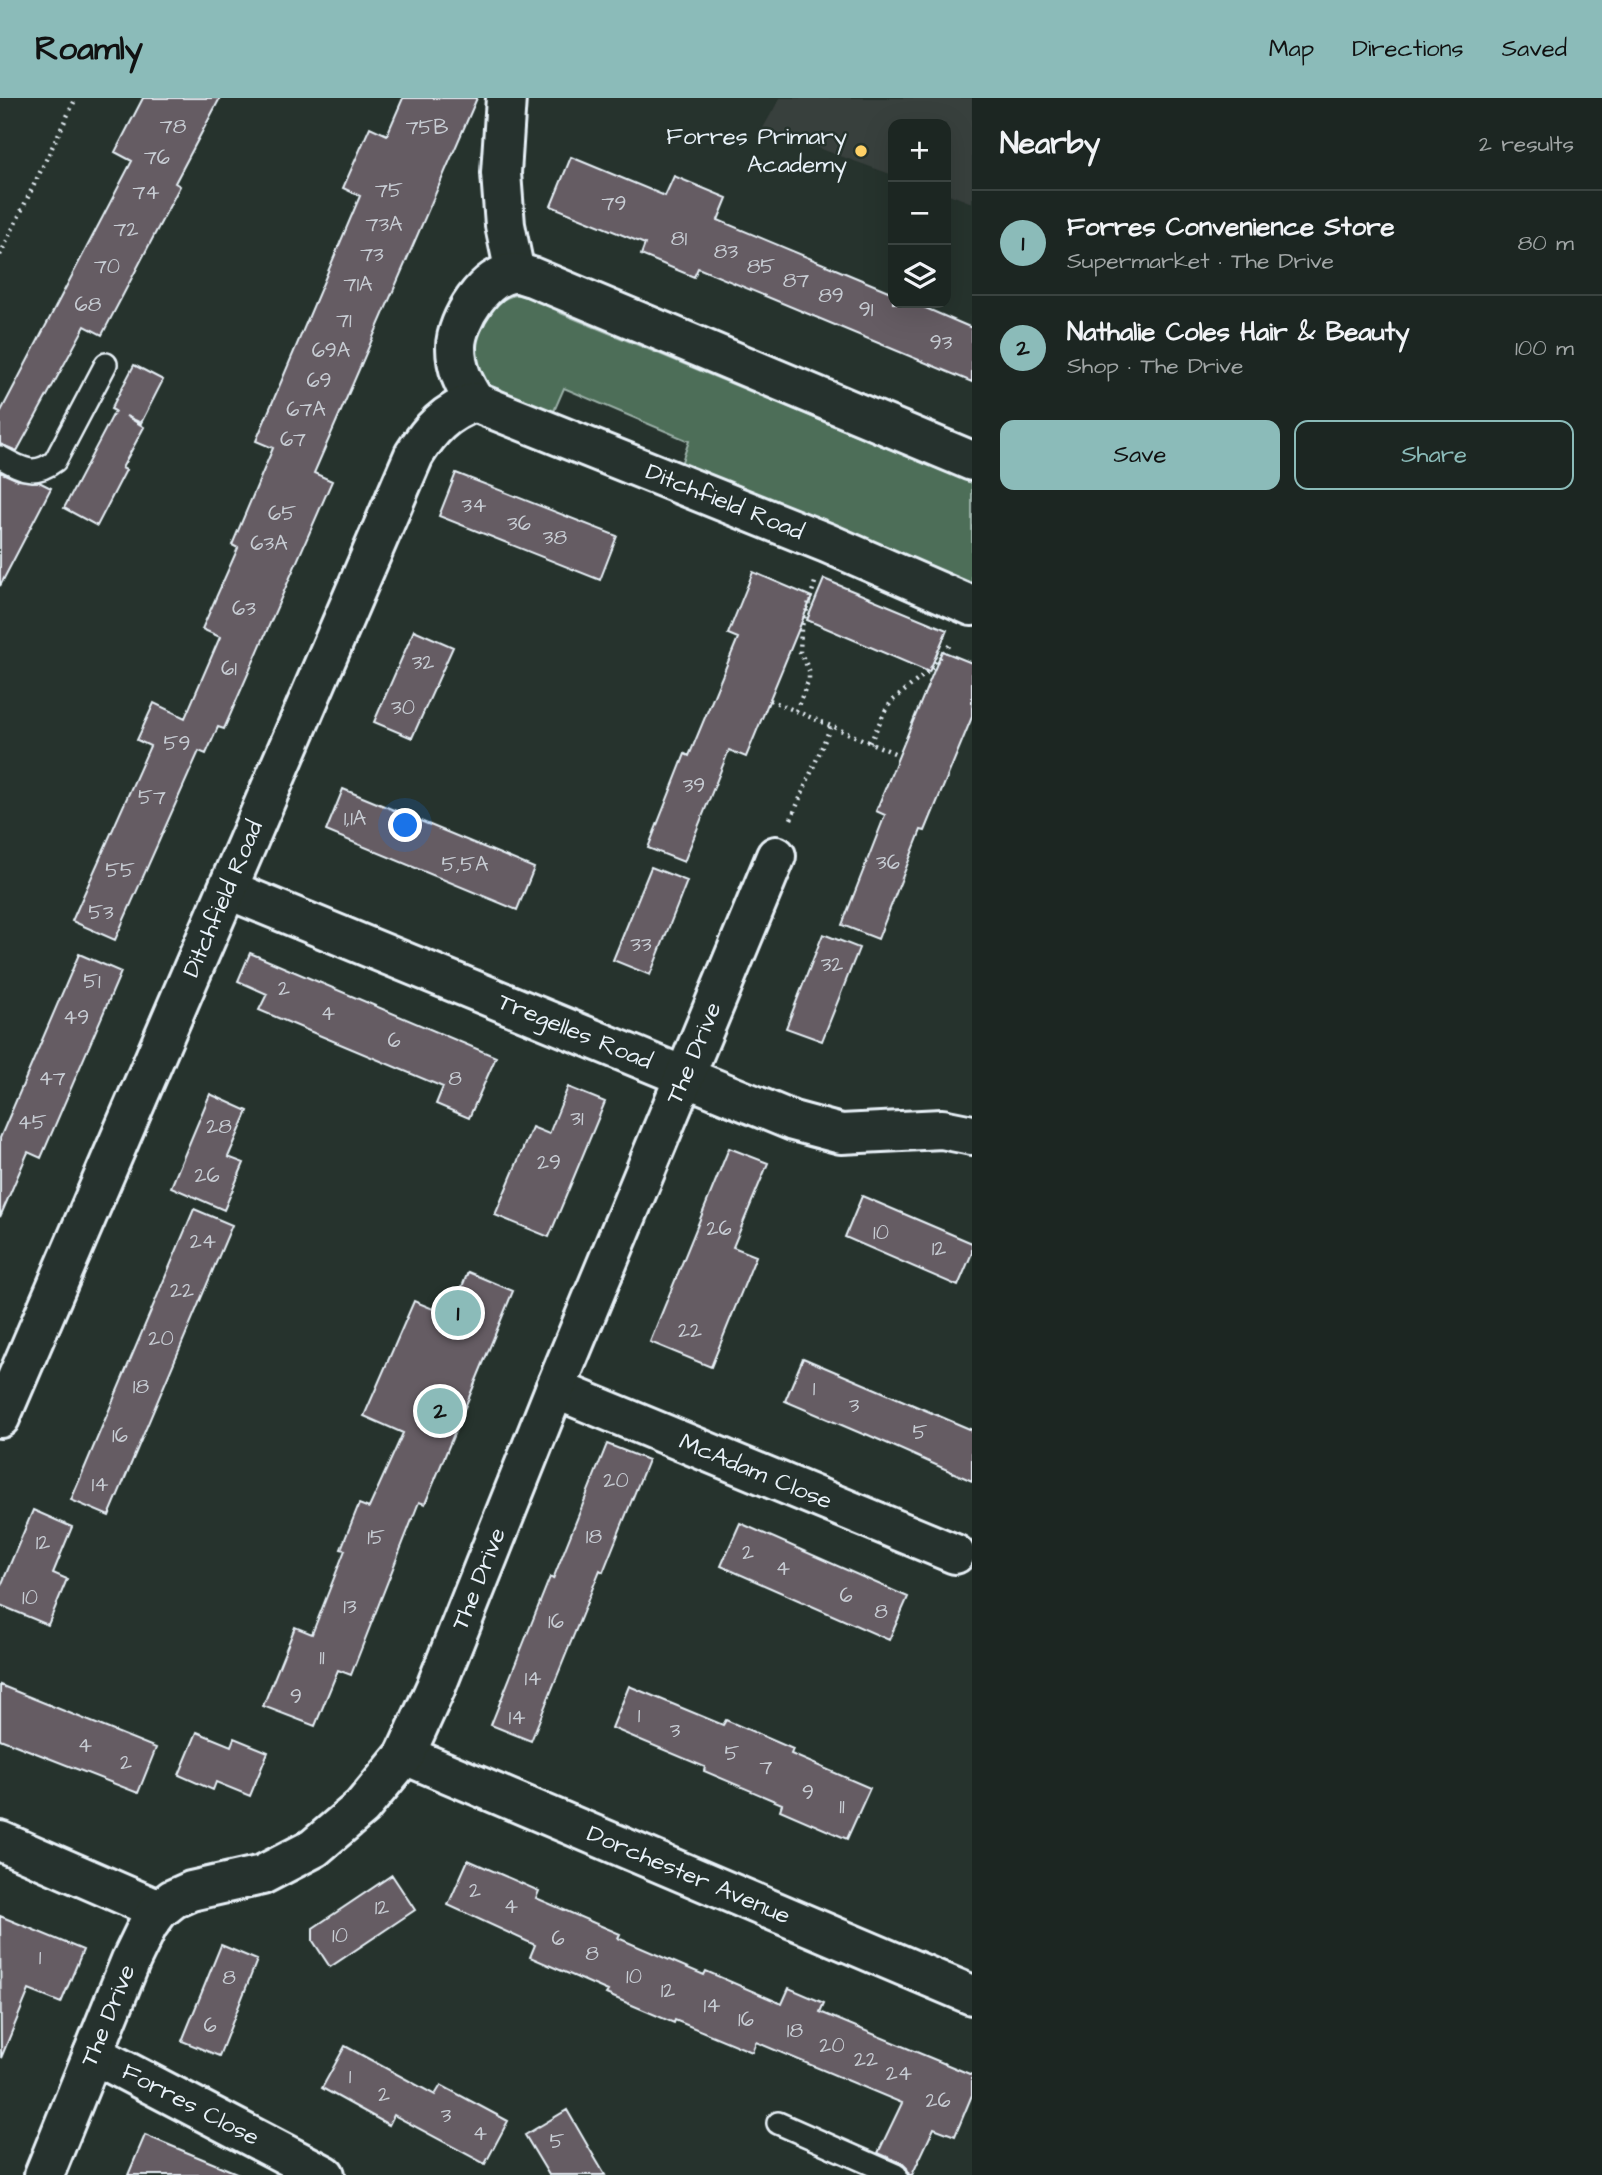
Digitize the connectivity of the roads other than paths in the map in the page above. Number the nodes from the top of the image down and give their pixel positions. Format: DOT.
graph roads {
  1 [pos="506,98"];
  2 [pos="515,273"];
  3 [pos="106,364"];
  4 [pos="475,402"];
  5 [pos="0,457"];
  6 [pos="972,461"];
  7 [pos="964,621"];
  8 [pos="776,856"];
  9 [pos="229,890"];
  10 [pos="684,1077"];
  11 [pos="972,1135"];
  12 [pos="555,1389"];
  13 [pos="0,1418"];
  14 [pos="955,1554"];
  15 [pos="405,1755"];
  16 [pos="0,1841"];
  17 [pos="159,1910"];
  18 [pos="972,1995"];
  19 [pos="93,2054"];
  20 [pos="778,2123"];
  21 [pos="44,2175"];
  22 [pos="324,2175"];
  23 [pos="896,2175"];
  1 -- 2 [label="street"];
  2 -- 4 [label="street"];
  2 -- 6 [label="street"];
  3 -- 5 [label="lane"];
  4 -- 7 [label="street, Ditchfield Road"];
  4 -- 9 [label="street, Ditchfield Road"];
  8 -- 10 [label="street, The Drive"];
  9 -- 10 [label="street, Tregelles Road"];
  9 -- 13 [label="street, Ditchfield Road"];
  10 -- 11 [label="street, Tregelles Road"];
  10 -- 12 [label="street, The Drive"];
  12 -- 14 [label="street, McAdam Close"];
  12 -- 15 [label="street, The Drive"];
  15 -- 17 [label="street, The Drive"];
  15 -- 18 [label="street, Dorchester Avenue"];
  16 -- 17 [label="street"];
  17 -- 19 [label="street, The Drive"];
  19 -- 21 [label="street, The Drive"];
  19 -- 22 [label="street, Forres Close"];
  20 -- 23 [label="lane"];
}
